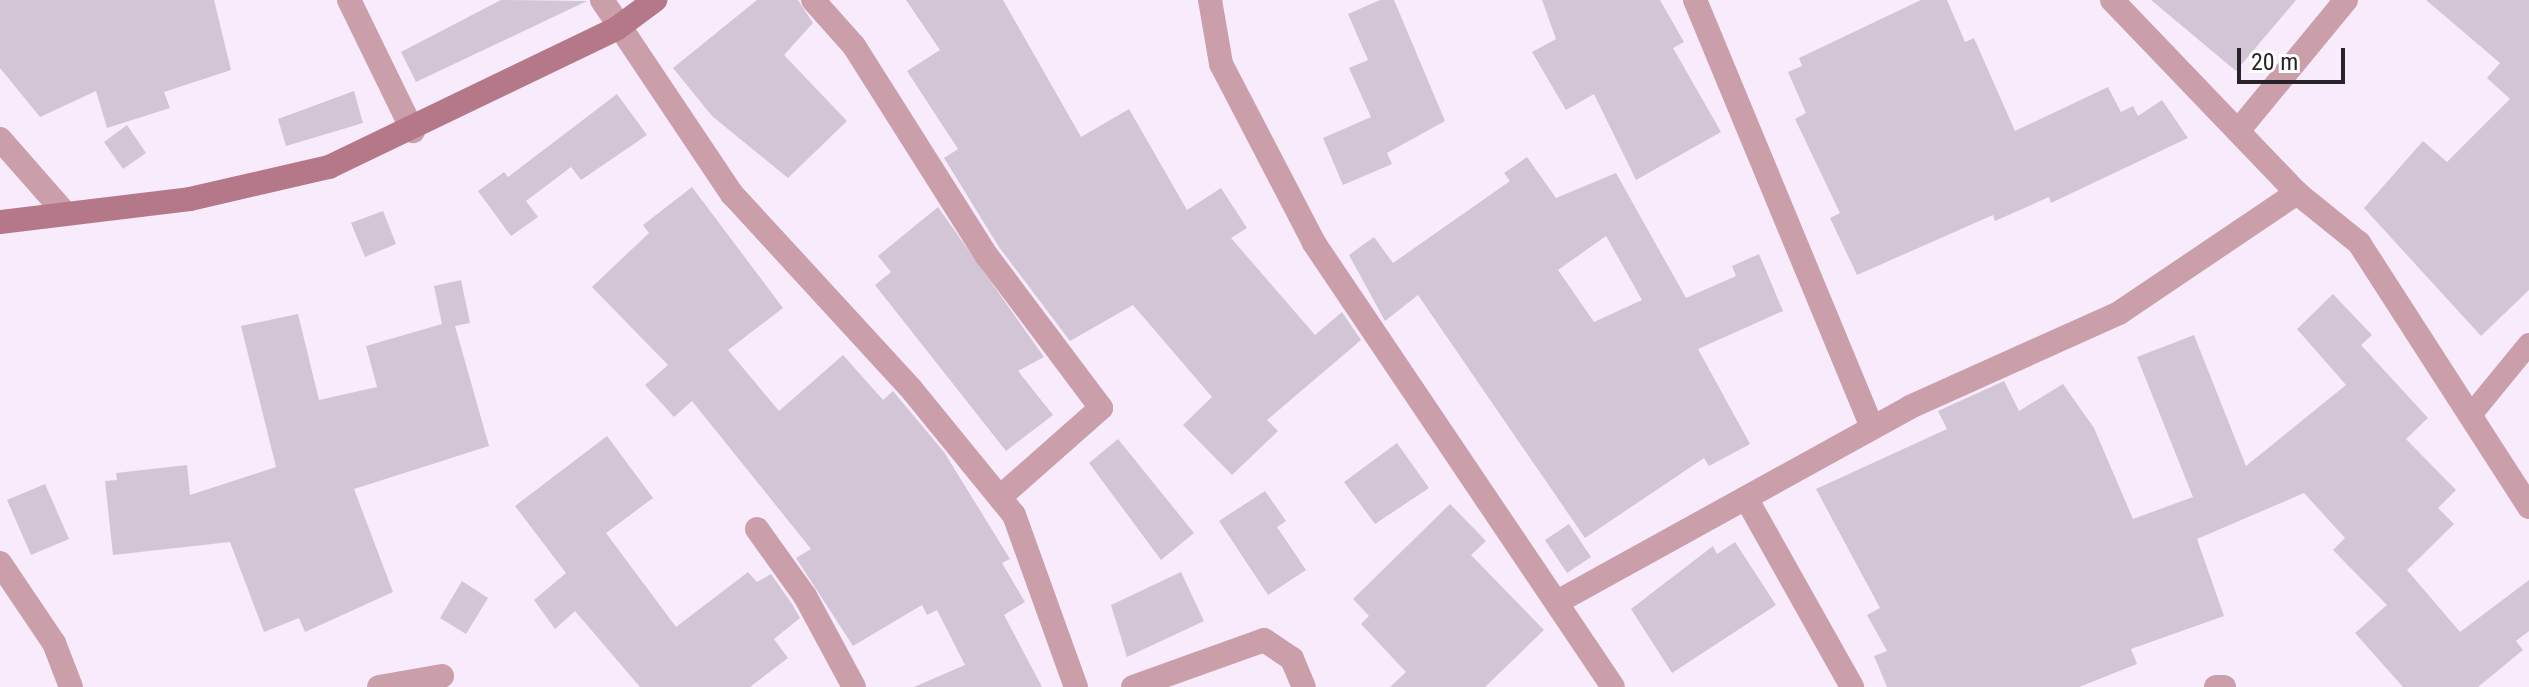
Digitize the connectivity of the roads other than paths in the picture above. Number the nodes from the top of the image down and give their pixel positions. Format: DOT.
graph roads {
  1 [pos="349,0"];
  2 [pos="602,0"];
  3 [pos="655,0"];
  4 [pos="813,0"];
  5 [pos="1210,0"];
  6 [pos="1695,0"];
  7 [pos="2112,0"];
  8 [pos="2346,0"];
  9 [pos="616,29"];
  10 [pos="413,131"];
  11 [pos="2238,131"];
  12 [pos="0,139"];
  13 [pos="2297,193"];
  14 [pos="65,213"];
  15 [pos="0,222"];
  16 [pos="2529,344"];
  17 [pos="2470,416"];
  18 [pos="1872,428"];
  19 [pos="1000,497"];
  20 [pos="1746,498"];
  21 [pos="2529,507"];
  22 [pos="757,529"];
  23 [pos="0,563"];
  24 [pos="1559,601"];
  25 [pos="442,676"];
  26 [pos="71,687"];
  27 [pos="379,687"];
  28 [pos="854,687"];
  29 [pos="1076,687"];
  30 [pos="1133,687"];
  31 [pos="1304,687"];
  32 [pos="1613,687"];
  33 [pos="1852,687"];
  34 [pos="2216,687"];
  35 [pos="2224,687"];
  1 -- 10 [label="street"];
  2 -- 9 [label="street"];
  3 -- 9 [label="street"];
  4 -- 19 [label="street"];
  5 -- 24 [label="street"];
  6 -- 18 [label="street"];
  7 -- 11 [label="street"];
  8 -- 11 [label="street"];
  9 -- 10 [label="street"];
  9 -- 19 [label="street"];
  10 -- 14 [label="street"];
  11 -- 13 [label="street"];
  12 -- 14 [label="street"];
  13 -- 17 [label="street"];
  13 -- 18 [label="street"];
  14 -- 15 [label="street"];
  16 -- 17 [label="lane"];
  17 -- 21 [label="street"];
  18 -- 20 [label="street"];
  19 -- 29 [label="street"];
  20 -- 24 [label="street"];
  20 -- 33 [label="street"];
  22 -- 28 [label="street"];
  23 -- 26 [label="street"];
  24 -- 32 [label="street"];
  25 -- 27 [label="street"];
  30 -- 31 [label="street"];
  34 -- 35 [label="street"];
}
